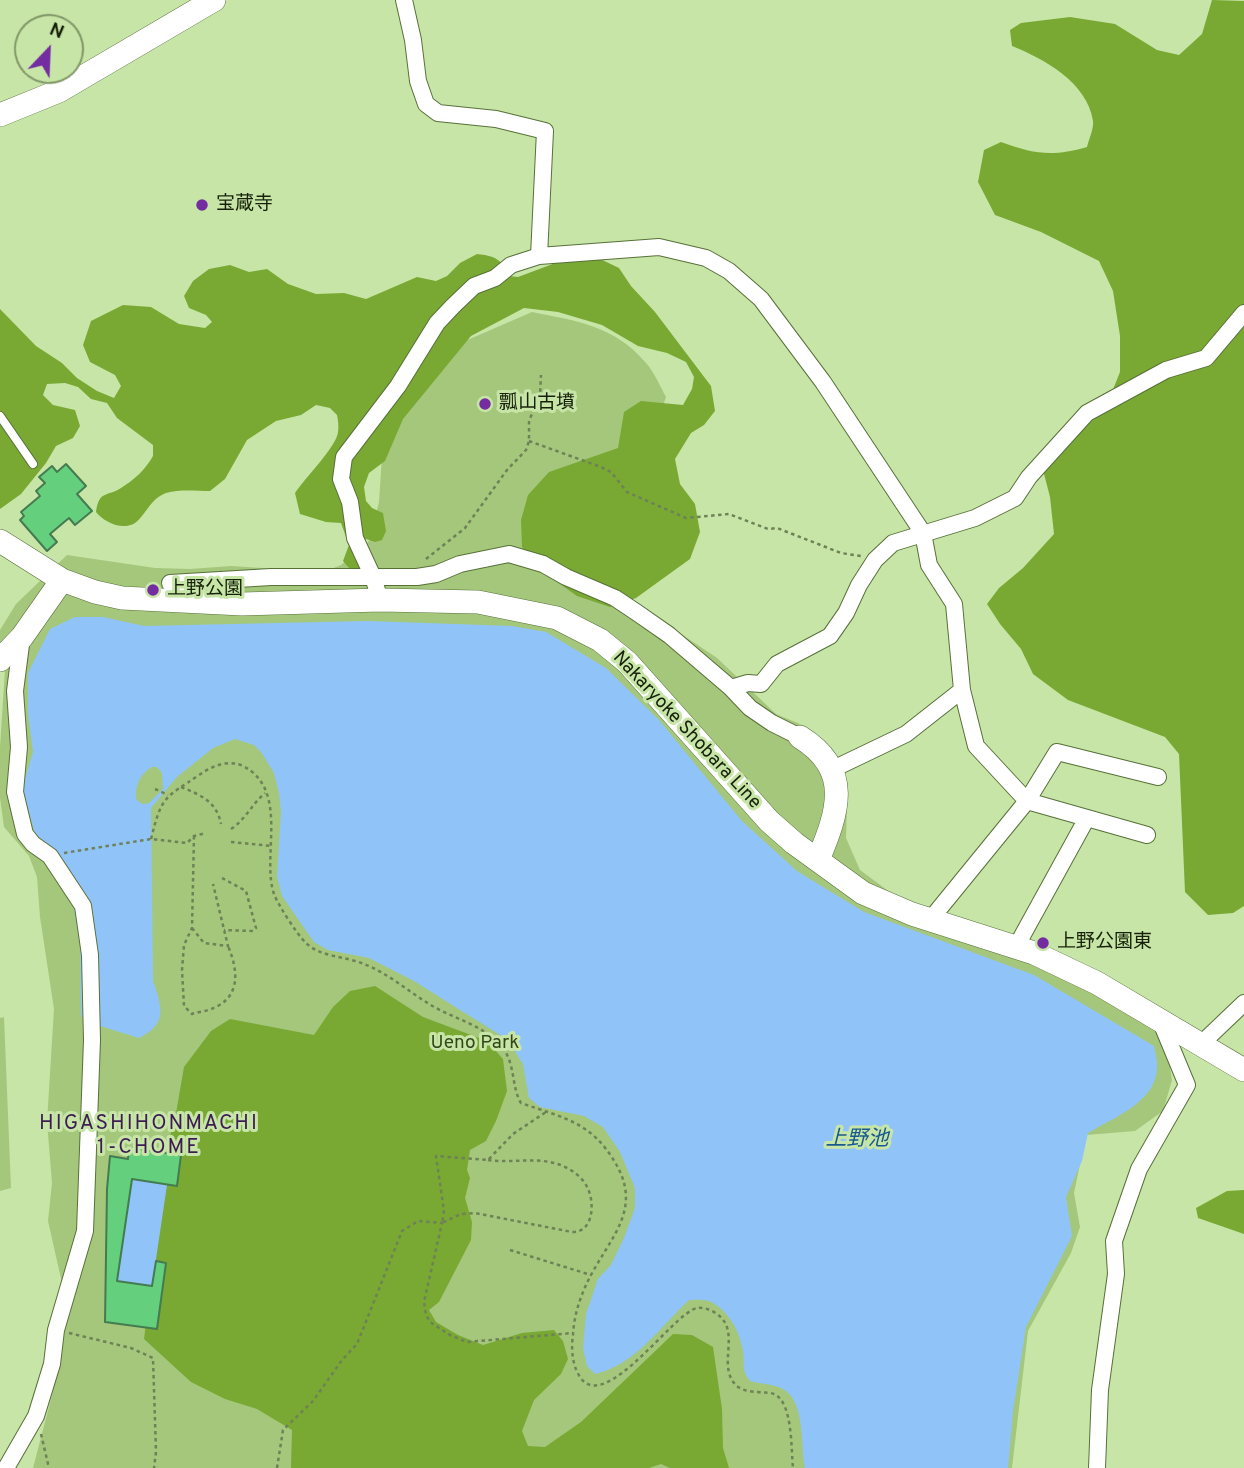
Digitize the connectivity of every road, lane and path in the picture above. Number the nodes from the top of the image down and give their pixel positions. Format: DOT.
graph roads {
  1 [pos="214,0"];
  2 [pos="404,0"];
  3 [pos="0,115"];
  4 [pos="539,256"];
  5 [pos="1244,313"];
  6 [pos="541,375"];
  7 [pos="0,415"];
  8 [pos="529,441"];
  9 [pos="33,464"];
  10 [pos="923,533"];
  11 [pos="0,541"];
  12 [pos="875,560"];
  13 [pos="425,561"];
  14 [pos="373,577"];
  15 [pos="62,580"];
  16 [pos="170,583"];
  17 [pos="380,600"];
  18 [pos="22,637"];
  19 [pos="0,660"];
  20 [pos="731,688"];
  21 [pos="962,690"];
  22 [pos="7,694"];
  23 [pos="800,737"];
  24 [pos="833,769"];
  25 [pos="1158,777"];
  26 [pos="181,787"];
  27 [pos="155,789"];
  28 [pos="265,793"];
  29 [pos="166,794"];
  30 [pos="1027,801"];
  31 [pos="1087,818"];
  32 [pos="221,824"];
  33 [pos="231,829"];
  34 [pos="206,832"];
  35 [pos="1147,835"];
  36 [pos="194,836"];
  37 [pos="151,839"];
  38 [pos="231,842"];
  39 [pos="272,846"];
  40 [pos="50,856"];
  41 [pos="817,860"];
  42 [pos="222,877"];
  43 [pos="213,884"];
  44 [pos="930,920"];
  45 [pos="192,928"];
  46 [pos="224,930"];
  47 [pos="228,946"];
  48 [pos="1016,947"];
  49 [pos="1244,1003"];
  50 [pos="1160,1020"];
  51 [pos="1201,1044"];
  52 [pos="1244,1070"];
  53 [pos="545,1112"];
  54 [pos="488,1160"];
  55 [pos="442,1223"];
  56 [pos="510,1250"];
  57 [pos="590,1275"];
  58 [pos="55,1330"];
  59 [pos="573,1333"];
  60 [pos="36,1416"];
  61 [pos="6,1468"];
  62 [pos="49,1468"];
  63 [pos="154,1468"];
  64 [pos="277,1468"];
  65 [pos="793,1468"];
  66 [pos="1097,1468"];
  1 -- 3 [label="main road"];
  2 -- 4 [label="street"];
  4 -- 10 [label="street"];
  4 -- 14 [label="street"];
  5 -- 10 [label="street"];
  6 -- 8 [label="path"];
  7 -- 9 [label="lane"];
  8 -- 12 [label="path"];
  8 -- 13 [label="path"];
  10 -- 12 [label="street"];
  10 -- 21 [label="street"];
  11 -- 15 [label="main road, Nakaryoke Shobara Line"];
  12 -- 20 [label="street"];
  14 -- 16 [label="street"];
  14 -- 17 [label="street"];
  14 -- 20 [label="street"];
  15 -- 17 [label="main road, Nakaryoke Shobara Line"];
  15 -- 18 [label="main road"];
  17 -- 41 [label="main road, Nakaryoke Shobara Line"];
  18 -- 19 [label="main road"];
  18 -- 22 [label="street"];
  20 -- 23 [label="street"];
  21 -- 24 [label="street"];
  21 -- 30 [label="street"];
  22 -- 40 [label="street"];
  23 -- 24 [label="main road"];
  24 -- 41 [label="main road"];
  25 -- 30 [label="street"];
  26 -- 28 [label="path"];
  26 -- 29 [label="path"];
  26 -- 32 [label="path"];
  27 -- 29 [label="path"];
  28 -- 33 [label="path"];
  28 -- 39 [label="path"];
  29 -- 37 [label="path"];
  30 -- 31 [label="street"];
  30 -- 44 [label="street"];
  31 -- 35 [label="street"];
  31 -- 48 [label="street"];
  34 -- 36 [label="path"];
  36 -- 37 [label="path"];
  36 -- 45 [label="path"];
  37 -- 40 [label="path"];
  38 -- 39 [label="path"];
  39 -- 53 [label="path"];
  40 -- 58 [label="street"];
  41 -- 44 [label="main road, Nakaryoke Shobara Line"];
  42 -- 46 [label="path"];
  43 -- 46 [label="path"];
  44 -- 48 [label="main road, Nakaryoke Shobara Line"];
  45 -- 47 [label="path"];
  45 -- 47 [label="path"];
  46 -- 47 [label="path"];
  48 -- 50 [label="main road, Nakaryoke Shobara Line"];
  49 -- 51 [label="street"];
  50 -- 51 [label="main road, Nakaryoke Shobara Line"];
  50 -- 66 [label="street"];
  51 -- 52 [label="main road, Nakaryoke Shobara Line"];
  53 -- 54 [label="path"];
  53 -- 57 [label="path"];
  54 -- 55 [label="path"];
  54 -- 55 [label="path"];
  55 -- 59 [label="path"];
  55 -- 64 [label="path"];
  56 -- 57 [label="path"];
  57 -- 59 [label="path"];
  58 -- 60 [label="street"];
  58 -- 63 [label="path"];
  59 -- 65 [label="path"];
  60 -- 61 [label="street"];
  60 -- 62 [label="path"];
}
